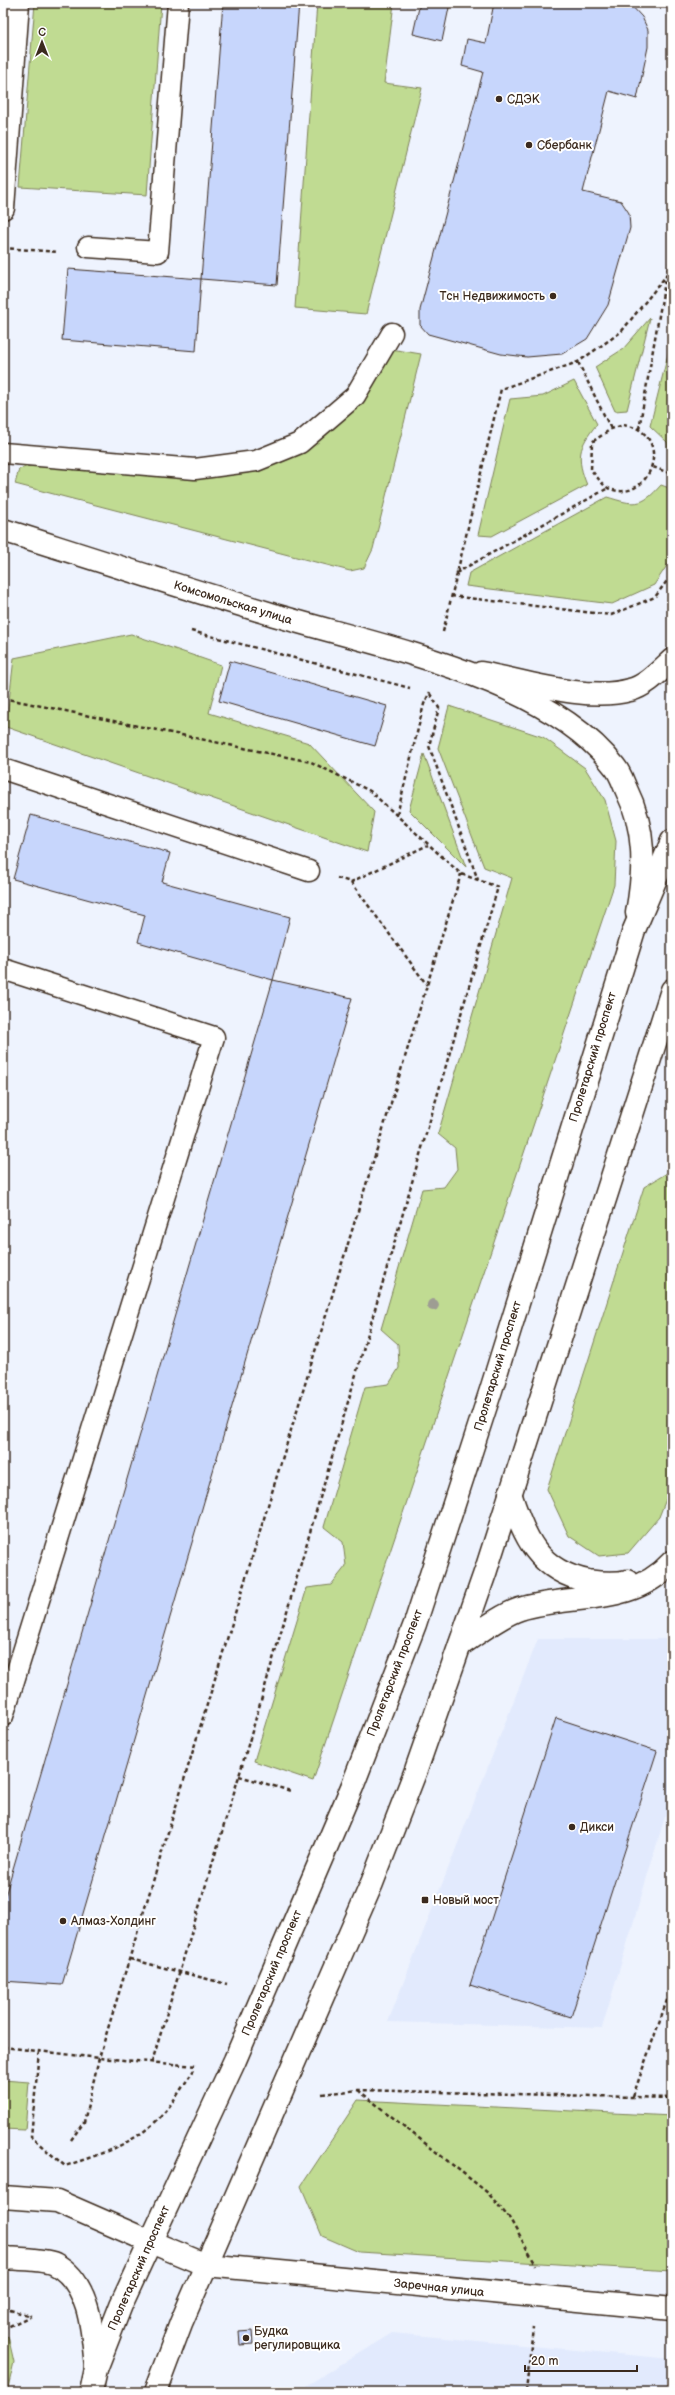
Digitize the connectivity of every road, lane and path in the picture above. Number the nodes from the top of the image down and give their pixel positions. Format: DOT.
graph roads {
  1 [pos="18,3"];
  2 [pos="178,3"];
  3 [pos="7,101"];
  4 [pos="3,208"];
  5 [pos="88,247"];
  6 [pos="3,248"];
  7 [pos="53,252"];
  8 [pos="672,256"];
  9 [pos="666,276"];
  10 [pos="392,333"];
  11 [pos="578,362"];
  12 [pos="611,429"];
  13 [pos="639,429"];
  14 [pos="3,452"];
  15 [pos="653,467"];
  16 [pos="672,474"];
  17 [pos="608,488"];
  18 [pos="3,530"];
  19 [pos="456,573"];
  20 [pos="672,574"];
  21 [pos="191,631"];
  22 [pos="672,660"];
  23 [pos="464,670"];
  24 [pos="414,689"];
  25 [pos="422,691"];
  26 [pos="430,693"];
  27 [pos="3,698"];
  28 [pos="3,769"];
  29 [pos="397,815"];
  30 [pos="672,841"];
  31 [pos="428,844"];
  32 [pos="309,871"];
  33 [pos="461,874"];
  34 [pos="478,881"];
  35 [pos="351,882"];
  36 [pos="634,930"];
  37 [pos="3,969"];
  38 [pos="427,985"];
  39 [pos="672,990"];
  40 [pos="510,1493"];
  41 [pos="669,1565"];
  42 [pos="460,1645"];
  43 [pos="3,1716"];
  44 [pos="239,1776"];
  45 [pos="291,1791"];
  46 [pos="130,1959"];
  47 [pos="180,1972"];
  48 [pos="227,1984"];
  49 [pos="672,1986"];
  50 [pos="3,2047"];
  51 [pos="39,2051"];
  52 [pos="99,2058"];
  53 [pos="152,2062"];
  54 [pos="199,2062"];
  55 [pos="196,2067"];
  56 [pos="358,2090"];
  57 [pos="322,2094"];
  58 [pos="633,2096"];
  59 [pos="672,2098"];
  60 [pos="71,2140"];
  61 [pos="3,2197"];
  62 [pos="151,2242"];
  63 [pos="3,2258"];
  64 [pos="206,2265"];
  65 [pos="536,2297"];
  66 [pos="3,2308"];
  67 [pos="672,2309"];
  68 [pos="3,2330"];
  69 [pos="96,2369"];
  70 [pos="91,2392"];
  71 [pos="155,2392"];
  72 [pos="526,2392"];
  1 -- 3 [label="main road"];
  2 -- 5 [label="lane"];
  3 -- 4 [label="main road"];
  6 -- 7 [label="path"];
  8 -- 9 [label="path"];
  9 -- 11 [label="path"];
  9 -- 13 [label="path"];
  10 -- 14 [label="lane"];
  11 -- 12 [label="path"];
  11 -- 19 [label="path"];
  12 -- 13 [label="path"];
  12 -- 17 [label="path"];
  13 -- 15 [label="path"];
  15 -- 16 [label="path"];
  15 -- 17 [label="path"];
  17 -- 19 [label="path"];
  18 -- 23 [label="main road, Комсомольская улица"];
  19 -- 20 [label="path"];
  21 -- 24 [label="path"];
  22 -- 23 [label="main road, Комсомольская улица"];
  23 -- 36 [label="main road, Комсомольская улица"];
  25 -- 26 [label="path"];
  26 -- 29 [label="path"];
  26 -- 34 [label="path"];
  27 -- 29 [label="path"];
  28 -- 32 [label="lane"];
  29 -- 31 [label="path"];
  30 -- 36 [label="main road"];
  31 -- 33 [label="path"];
  31 -- 35 [label="path"];
  32 -- 35 [label="path"];
  33 -- 34 [label="path"];
  33 -- 38 [label="path"];
  34 -- 44 [label="path"];
  35 -- 38 [label="path"];
  36 -- 62 [label="main road, Пролетарский проспект"];
  37 -- 43 [label="lane"];
  38 -- 46 [label="path"];
  39 -- 40 [label="main road"];
  40 -- 41 [label="main road"];
  40 -- 42 [label="main road"];
  41 -- 42 [label="main road"];
  42 -- 64 [label="main road"];
  44 -- 45 [label="path"];
  44 -- 47 [label="path"];
  46 -- 47 [label="path"];
  46 -- 52 [label="path"];
  47 -- 48 [label="path"];
  47 -- 53 [label="path"];
  49 -- 58 [label="path"];
  50 -- 51 [label="path"];
  51 -- 52 [label="path"];
  51 -- 55 [label="path"];
  52 -- 53 [label="path"];
  52 -- 60 [label="path"];
  53 -- 55 [label="path"];
  54 -- 55 [label="path"];
  56 -- 57 [label="path"];
  56 -- 58 [label="path"];
  56 -- 65 [label="path"];
  58 -- 59 [label="path"];
  61 -- 62 [label="main road, Заречная улица"];
  62 -- 64 [label="main road, Заречная улица"];
  62 -- 69 [label="main road, Пролетарский проспект"];
  63 -- 69 [label="main road"];
  64 -- 65 [label="main road, Заречная улица"];
  64 -- 71 [label="main road"];
  65 -- 67 [label="main road, Заречная улица"];
  65 -- 72 [label="path"];
  66 -- 68 [label="path"];
  69 -- 70 [label="main road, Пролетарский проспект"];
}
